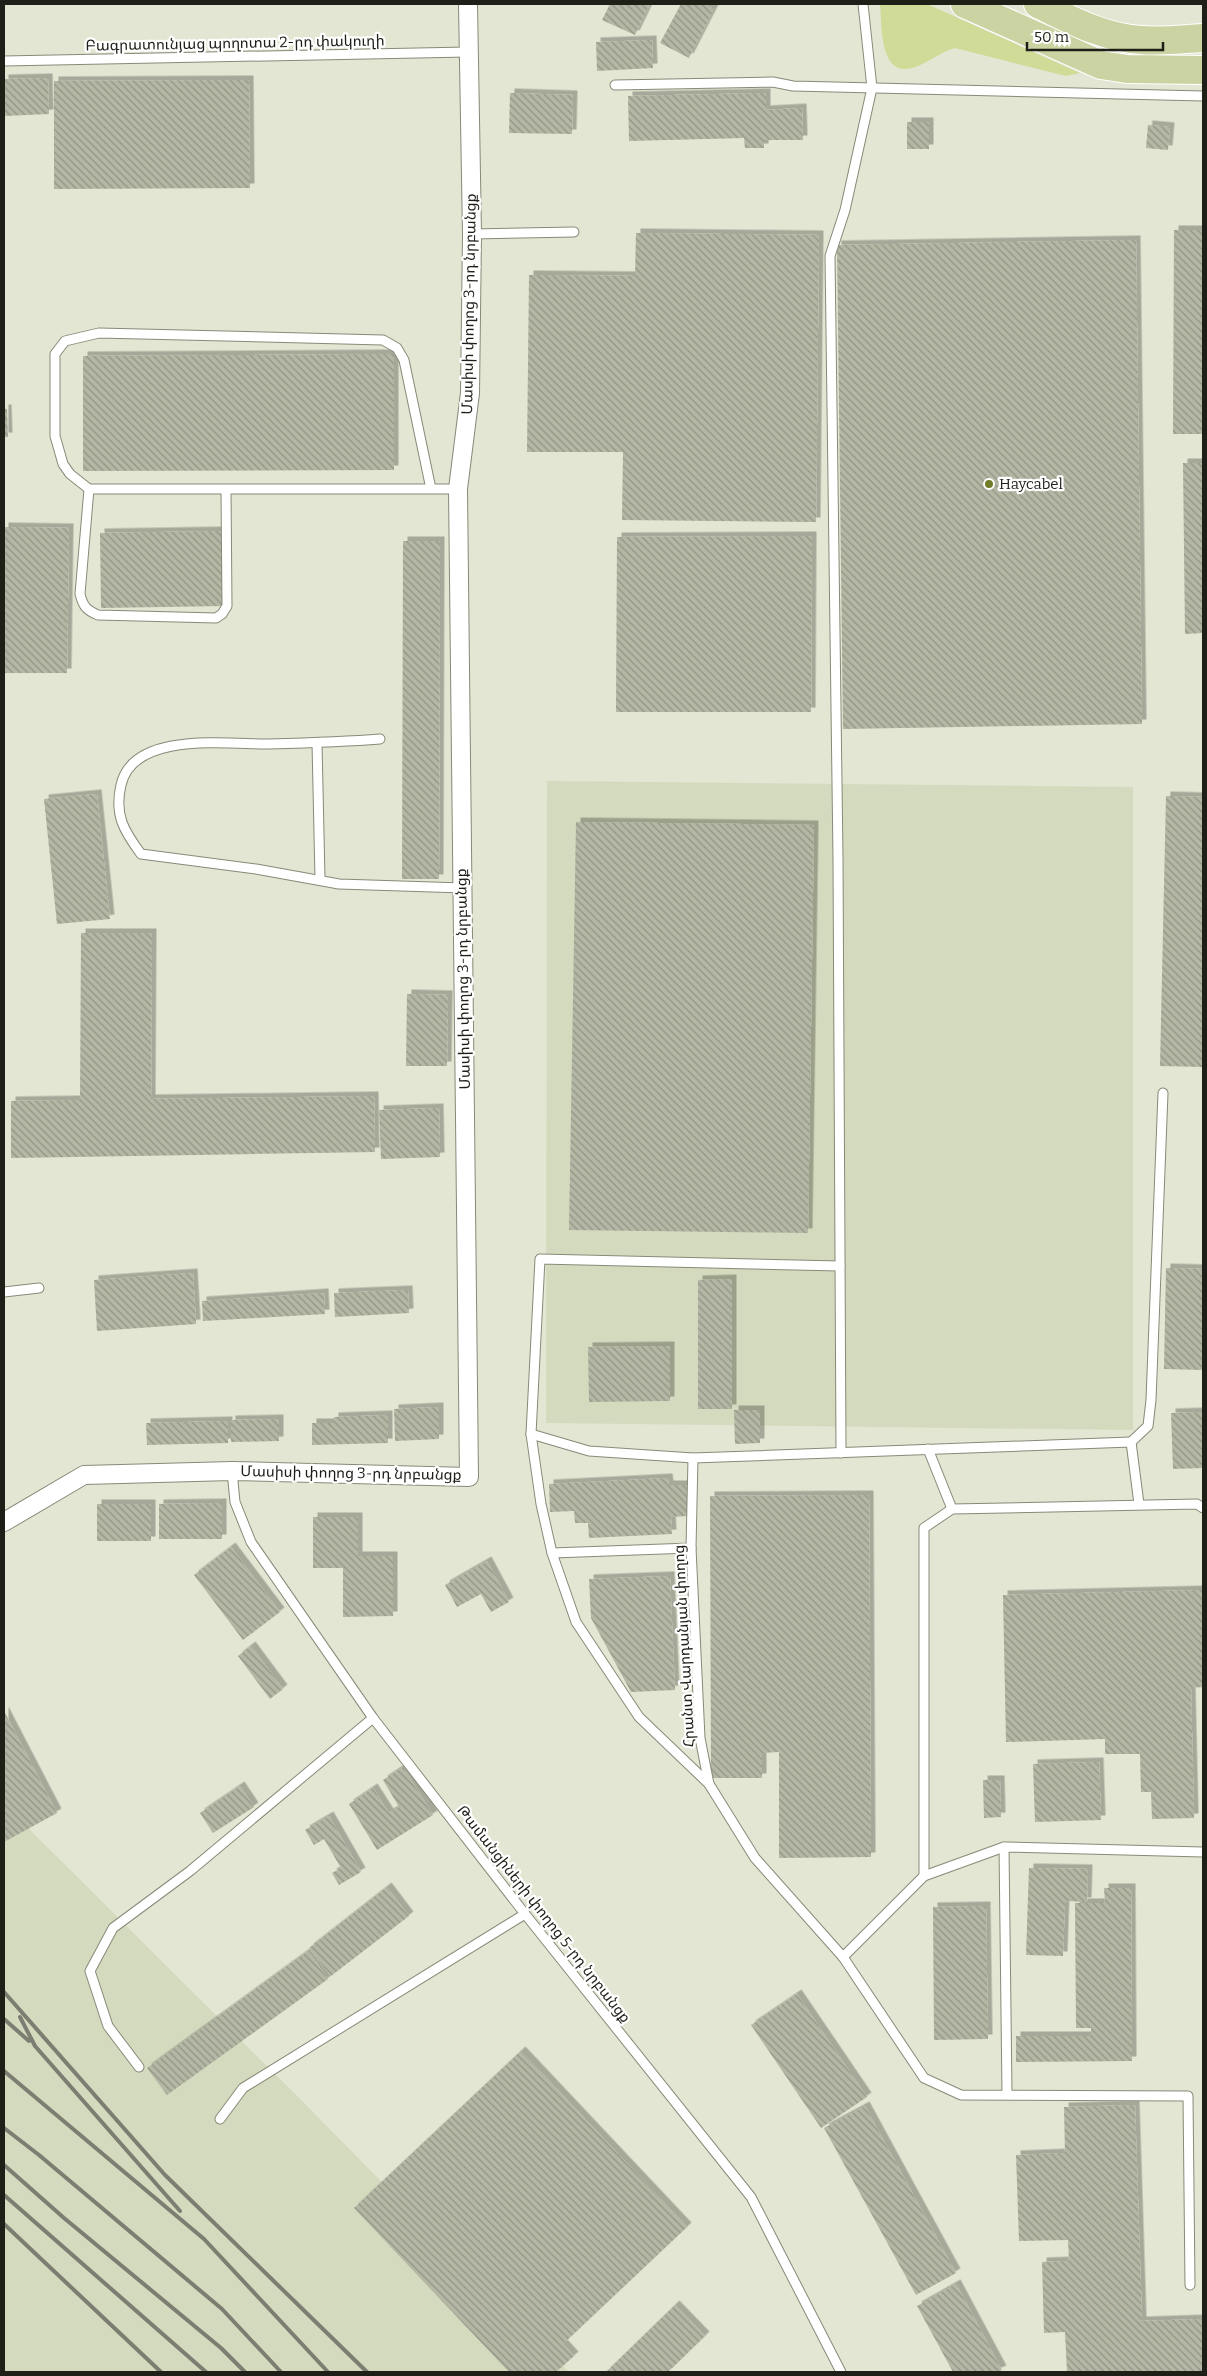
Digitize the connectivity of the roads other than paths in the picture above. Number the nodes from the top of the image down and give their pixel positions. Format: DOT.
graph roads {
  1 [pos="468,4"];
  2 [pos="863,4"];
  3 [pos="965,4"];
  4 [pos="1038,4"];
  5 [pos="1203,38"];
  6 [pos="468,52"];
  7 [pos="4,61"];
  8 [pos="1203,70"];
  9 [pos="615,85"];
  10 [pos="872,88"];
  11 [pos="1203,96"];
  12 [pos="574,232"];
  13 [pos="472,234"];
  14 [pos="89,489"];
  15 [pos="432,489"];
  16 [pos="458,489"];
  17 [pos="226,490"];
  18 [pos="380,739"];
  19 [pos="317,743"];
  20 [pos="320,880"];
  21 [pos="462,888"];
  22 [pos="1163,1093"];
  23 [pos="840,1266"];
  24 [pos="39,1288"];
  25 [pos="4,1292"];
  26 [pos="531,1434"];
  27 [pos="1132,1442"];
  28 [pos="928,1449"];
  29 [pos="841,1453"];
  30 [pos="693,1458"];
  31 [pos="232,1471"];
  32 [pos="1139,1504"];
  33 [pos="1203,1508"];
  34 [pos="952,1509"];
  35 [pos="4,1522"];
  36 [pos="691,1548"];
  37 [pos="552,1553"];
  38 [pos="372,1718"];
  39 [pos="709,1784"];
  40 [pos="1004,1847"];
  41 [pos="1203,1852"];
  42 [pos="924,1876"];
  43 [pos="525,1914"];
  44 [pos="843,1957"];
  45 [pos="139,2067"];
  46 [pos="1007,2094"];
  47 [pos="220,2119"];
  48 [pos="1190,2285"];
  49 [pos="841,2372"];
  1 -- 6 [label="street, Մասիսի փողոց 3-րդ նրբանցք"];
  2 -- 10 [label="lane"];
  3 -- 8 [label="main road"];
  4 -- 5 [label="main road"];
  6 -- 7 [label="lane, Բագրատունյաց պողոտա 2-րդ փակուղի"];
  6 -- 13 [label="street, Մասիսի փողոց 3-րդ նրբանցք"];
  9 -- 10 [label="lane"];
  10 -- 11 [label="lane"];
  10 -- 23 [label="lane"];
  12 -- 13 [label="lane"];
  13 -- 16 [label="street, Մասիսի փողոց 3-րդ նրբանցք"];
  14 -- 15 [label="lane"];
  14 -- 17 [label="lane"];
  14 -- 17 [label="lane"];
  15 -- 16 [label="lane"];
  15 -- 17 [label="lane"];
  16 -- 21 [label="street, Մասիսի փողոց 3-րդ նրբանցք"];
  18 -- 19 [label="lane"];
  19 -- 20 [label="lane"];
  19 -- 20 [label="lane"];
  20 -- 21 [label="lane"];
  21 -- 31 [label="street, Մասիսի փողոց 3-րդ նրբանցք"];
  22 -- 27 [label="lane"];
  23 -- 26 [label="lane"];
  23 -- 29 [label="lane"];
  24 -- 25 [label="lane"];
  26 -- 30 [label="lane"];
  26 -- 37 [label="lane"];
  27 -- 28 [label="lane"];
  27 -- 32 [label="lane"];
  28 -- 29 [label="lane"];
  28 -- 34 [label="lane"];
  29 -- 30 [label="lane"];
  30 -- 36 [label="lane, Հրանտ Վարդանյան փողոց"];
  31 -- 35 [label="street, Մասիսի փողոց 3-րդ նրբանցք"];
  31 -- 38 [label="lane, Թամանցիների փողոց 5-րդ նրբանցք"];
  32 -- 33 [label="lane"];
  32 -- 34 [label="lane"];
  34 -- 42 [label="lane"];
  36 -- 37 [label="lane"];
  36 -- 39 [label="lane, Հրանտ Վարդանյան փողոց"];
  37 -- 39 [label="lane"];
  38 -- 43 [label="lane, Թամանցիների փողոց 5-րդ նրբանցք"];
  38 -- 45 [label="lane"];
  39 -- 44 [label="lane, Հրանտ Վարդանյան փողոց"];
  40 -- 41 [label="lane"];
  40 -- 42 [label="lane"];
  40 -- 46 [label="lane"];
  42 -- 44 [label="lane"];
  43 -- 47 [label="lane"];
  43 -- 49 [label="lane, Թամանցիների փողոց 5-րդ նրբանցք"];
  44 -- 46 [label="lane, Հրանտ Վարդանյան փողոց"];
  46 -- 48 [label="lane, Հրանտ Վարդանյան փողոց"];
}
